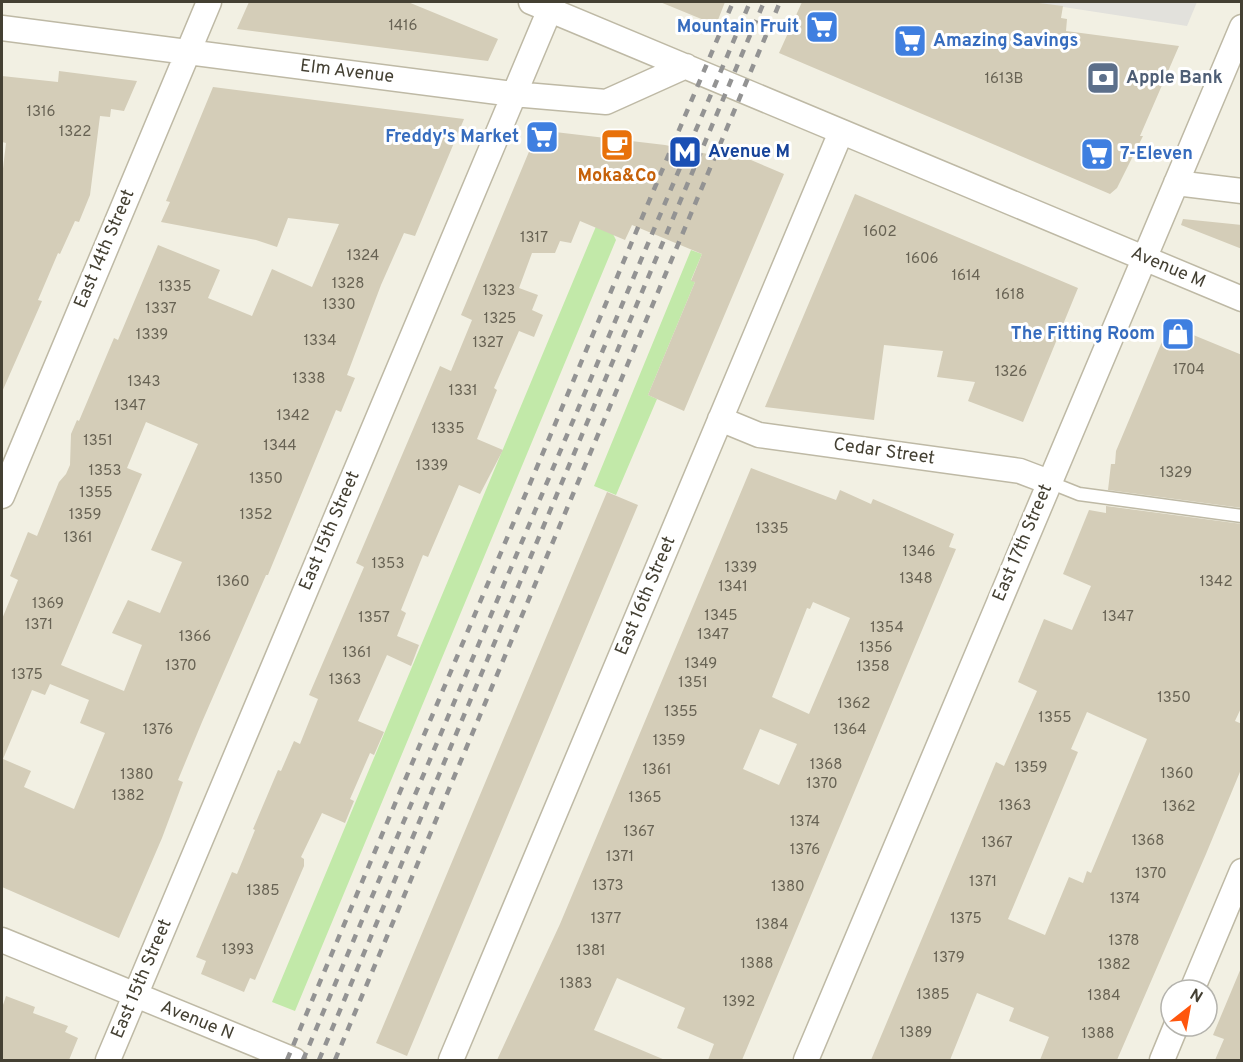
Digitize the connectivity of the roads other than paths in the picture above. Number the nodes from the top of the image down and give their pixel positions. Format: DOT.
graph roads {
  1 [pos="209,2"];
  2 [pos="544,4"];
  3 [pos="1242,27"];
  4 [pos="2,28"];
  5 [pos="187,52"];
  6 [pos="686,66"];
  7 [pos="513,94"];
  8 [pos="841,132"];
  9 [pos="1176,183"];
  10 [pos="1242,191"];
  11 [pos="1143,258"];
  12 [pos="1242,299"];
  13 [pos="720,419"];
  14 [pos="1049,482"];
  15 [pos="2,496"];
  16 [pos="1242,516"];
  17 [pos="1242,871"];
  18 [pos="2,939"];
  19 [pos="1197,978"];
  20 [pos="135,996"];
  21 [pos="1171,1038"];
  22 [pos="108,1060"];
  23 [pos="294,1060"];
  24 [pos="451,1060"];
  25 [pos="806,1060"];
  26 [pos="1162,1060"];
  1 -- 5 [label="street, East 14th Street"];
  2 -- 6 [label="street, Avenue M"];
  2 -- 7 [label="street, East 15th Street"];
  3 -- 9 [label="street, East 17th Street"];
  4 -- 5 [label="street, Elm Avenue"];
  5 -- 7 [label="street, Elm Avenue"];
  5 -- 15 [label="street, East 14th Street"];
  6 -- 7 [label="street, Elm Avenue"];
  6 -- 8 [label="street, Avenue M"];
  7 -- 20 [label="street, East 15th Street"];
  8 -- 11 [label="street, Avenue M"];
  8 -- 13 [label="street, East 16th Street"];
  9 -- 10 [label="street"];
  9 -- 11 [label="street, East 17th Street"];
  11 -- 12 [label="street, Avenue M"];
  11 -- 14 [label="street, East 17th Street"];
  13 -- 14 [label="street, Cedar Street"];
  13 -- 24 [label="street, East 16th Street"];
  14 -- 16 [label="lane"];
  14 -- 25 [label="street, East 17th Street"];
  17 -- 19 [label="street"];
  18 -- 20 [label="street, Avenue N"];
  20 -- 22 [label="street, East 15th Street"];
  20 -- 23 [label="street, Avenue N"];
  21 -- 26 [label="street"];
}
